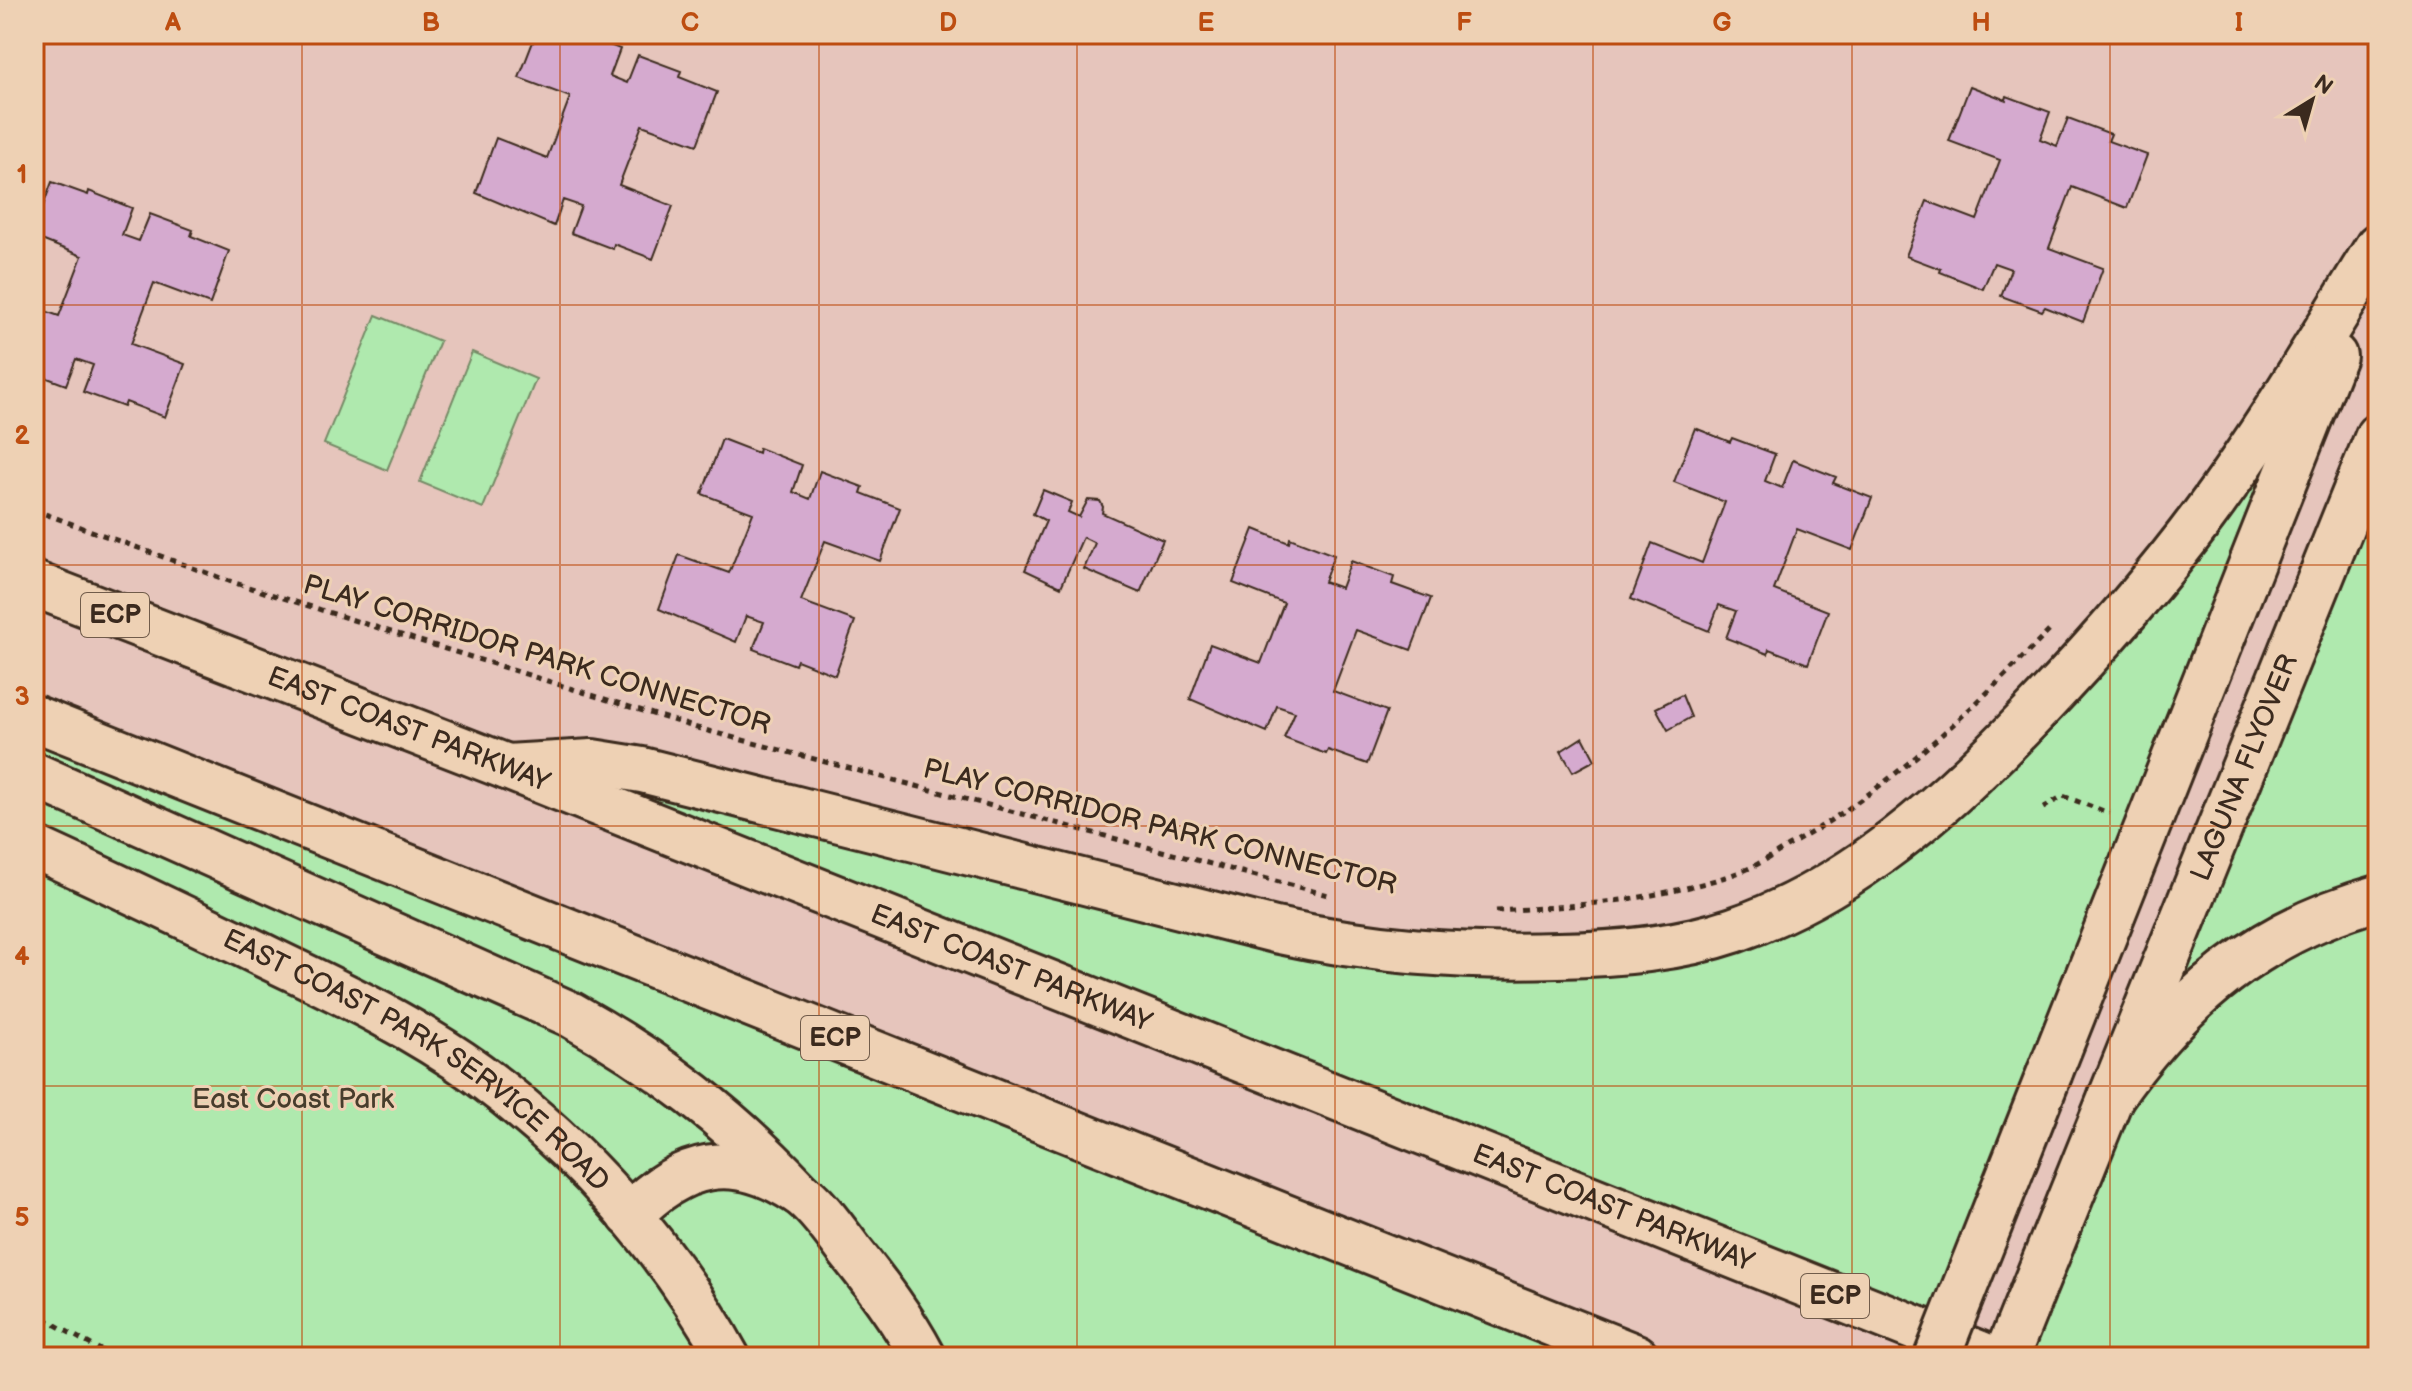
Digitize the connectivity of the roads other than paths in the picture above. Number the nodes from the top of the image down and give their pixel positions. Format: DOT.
graph roads {
  1 [pos="2373,238"];
  2 [pos="2378,436"];
  3 [pos="34,584"];
  4 [pos="34,718"];
  5 [pos="507,767"];
  6 [pos="34,775"];
  7 [pos="34,847"];
  8 [pos="2378,898"];
  9 [pos="2111,1097"];
  10 [pos="800,1193"];
  11 [pos="630,1215"];
  12 [pos="728,1357"];
  13 [pos="923,1357"];
  14 [pos="1636,1357"];
  15 [pos="1937,1357"];
  16 [pos="1988,1357"];
  17 [pos="2006,1357"];
  1 -- 5 [label="main road"];
  1 -- 15 [label="main road, bridge"];
  2 -- 9 [label="main road, LAGUNA FLYOVER"];
  3 -- 5 [label="main road, EAST COAST PARKWAY / ECP"];
  4 -- 14 [label="main road, ECP"];
  5 -- 16 [label="main road, EAST COAST PARKWAY / ECP"];
  6 -- 10 [label="main road"];
  7 -- 11 [label="street, EAST COAST PARK SERVICE ROAD"];
  8 -- 9 [label="main road"];
  9 -- 17 [label="main road, LAGUNA FLYOVER"];
  10 -- 11 [label="main road"];
  10 -- 13 [label="main road"];
  11 -- 12 [label="street, EAST COAST PARK SERVICE ROAD"];
}
